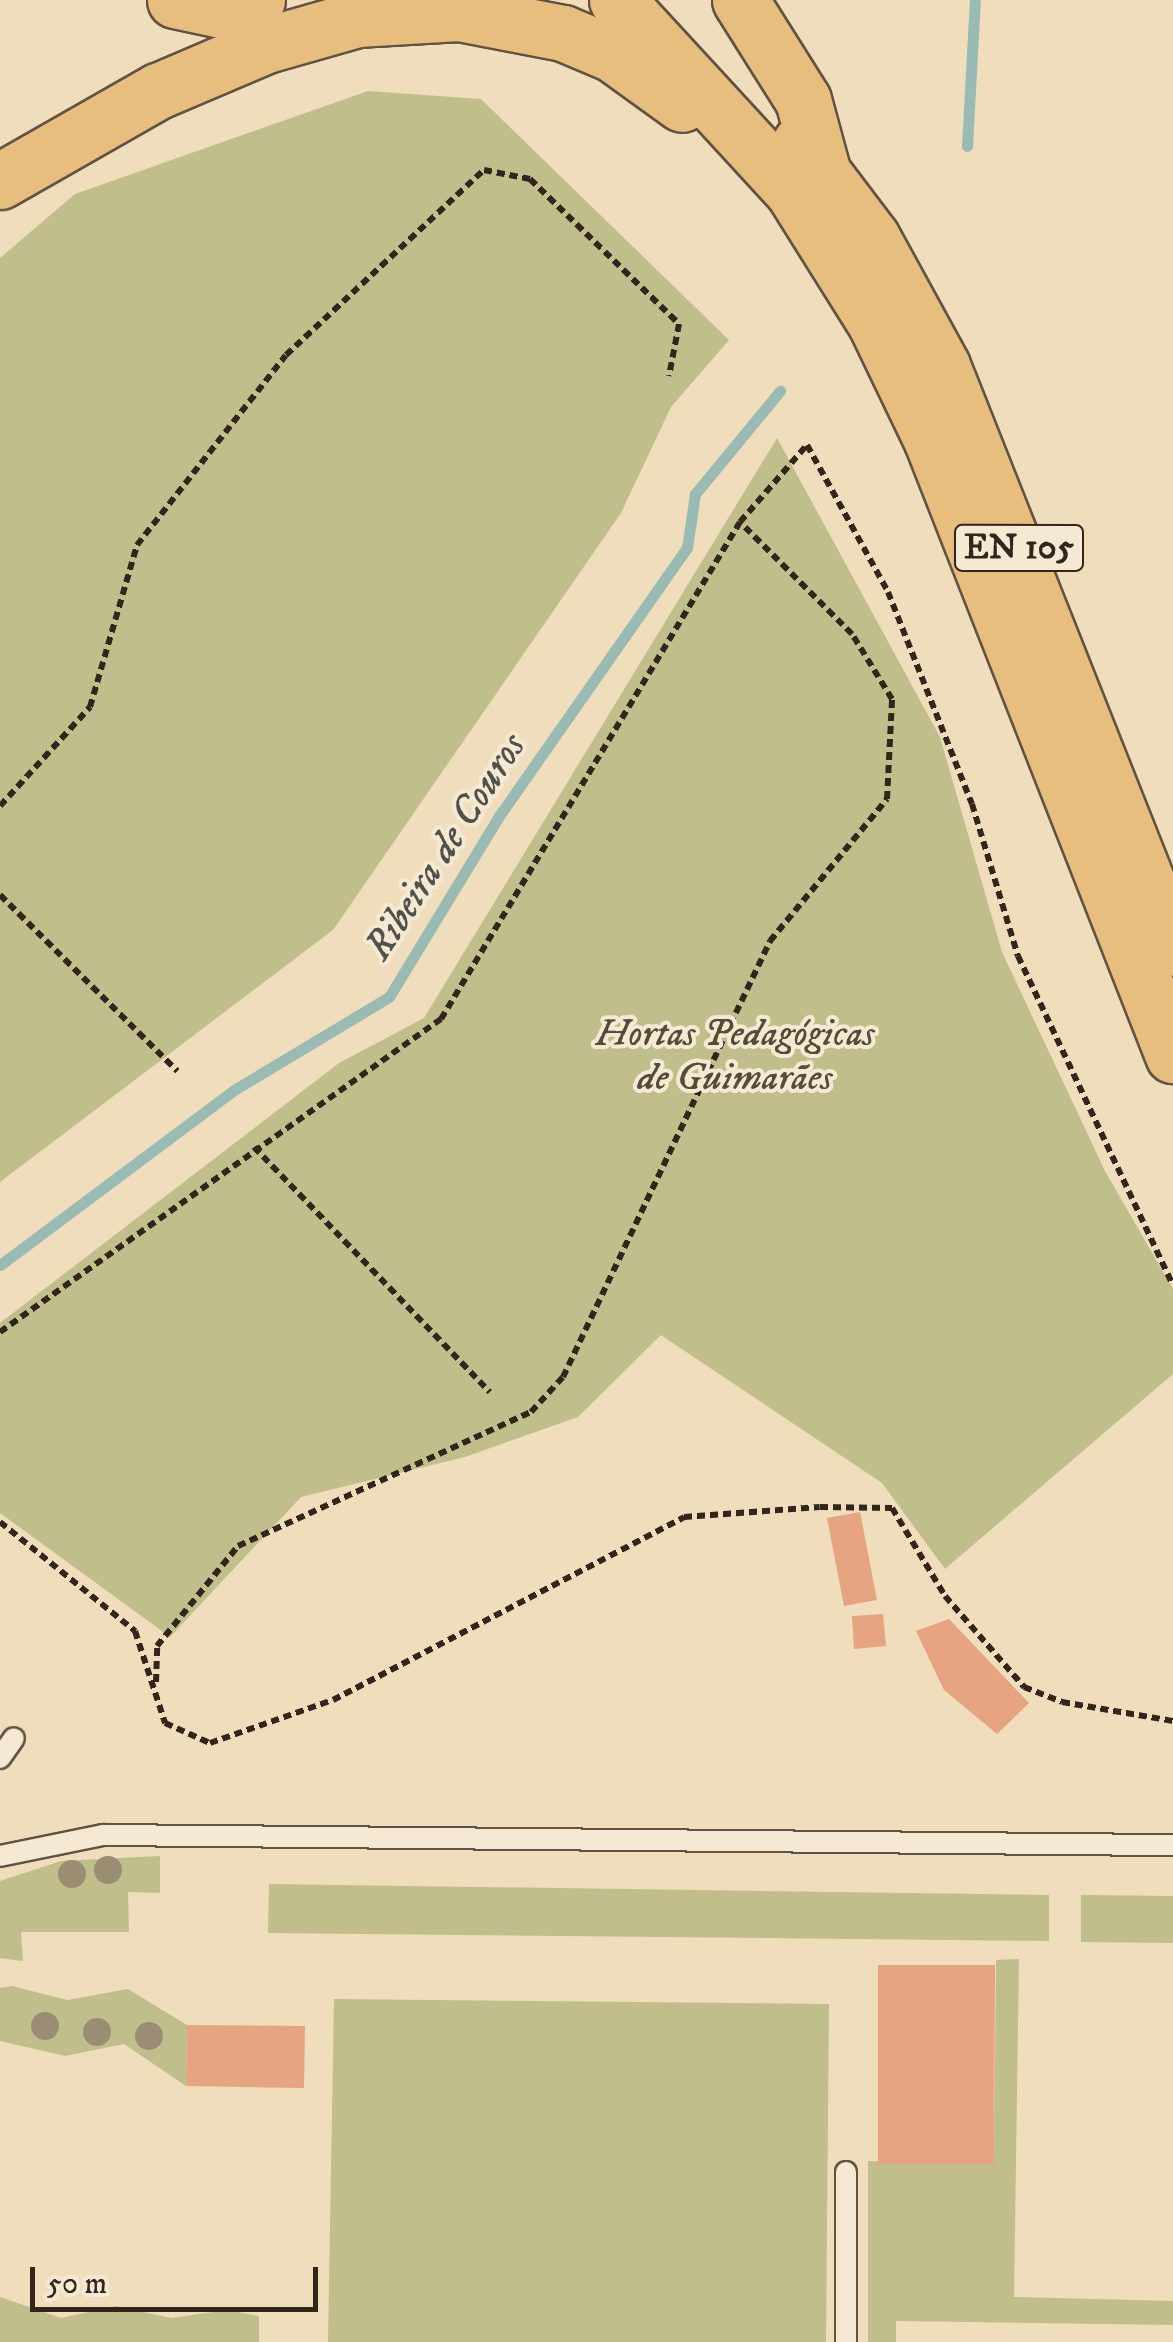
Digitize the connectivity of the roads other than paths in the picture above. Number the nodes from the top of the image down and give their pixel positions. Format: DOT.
graph roads {
  1 [pos="175,0"];
  2 [pos="257,0"];
  3 [pos="617,0"];
  4 [pos="667,0"];
  5 [pos="740,0"];
  6 [pos="761,0"];
  7 [pos="802,100"];
  8 [pos="807,180"];
  9 [pos="0,182"];
  10 [pos="1173,948"];
  11 [pos="1173,1055"];
  12 [pos="14,1738"];
  13 [pos="0,1758"];
  14 [pos="1173,1845"];
  15 [pos="0,1856"];
  16 [pos="846,2172"];
  17 [pos="846,2342"];
  1 -- 2 [label="highway"];
  3 -- 8 [label="highway, EN 105"];
  4 -- 8 [label="highway, EN 105"];
  5 -- 7 [label="highway"];
  6 -- 7 [label="highway"];
  7 -- 8 [label="highway"];
  8 -- 9 [label="highway"];
  8 -- 10 [label="highway, EN 105"];
  8 -- 11 [label="highway, EN 105"];
  12 -- 13 [label="lane"];
  14 -- 15 [label="lane"];
  16 -- 17 [label="lane"];
}
